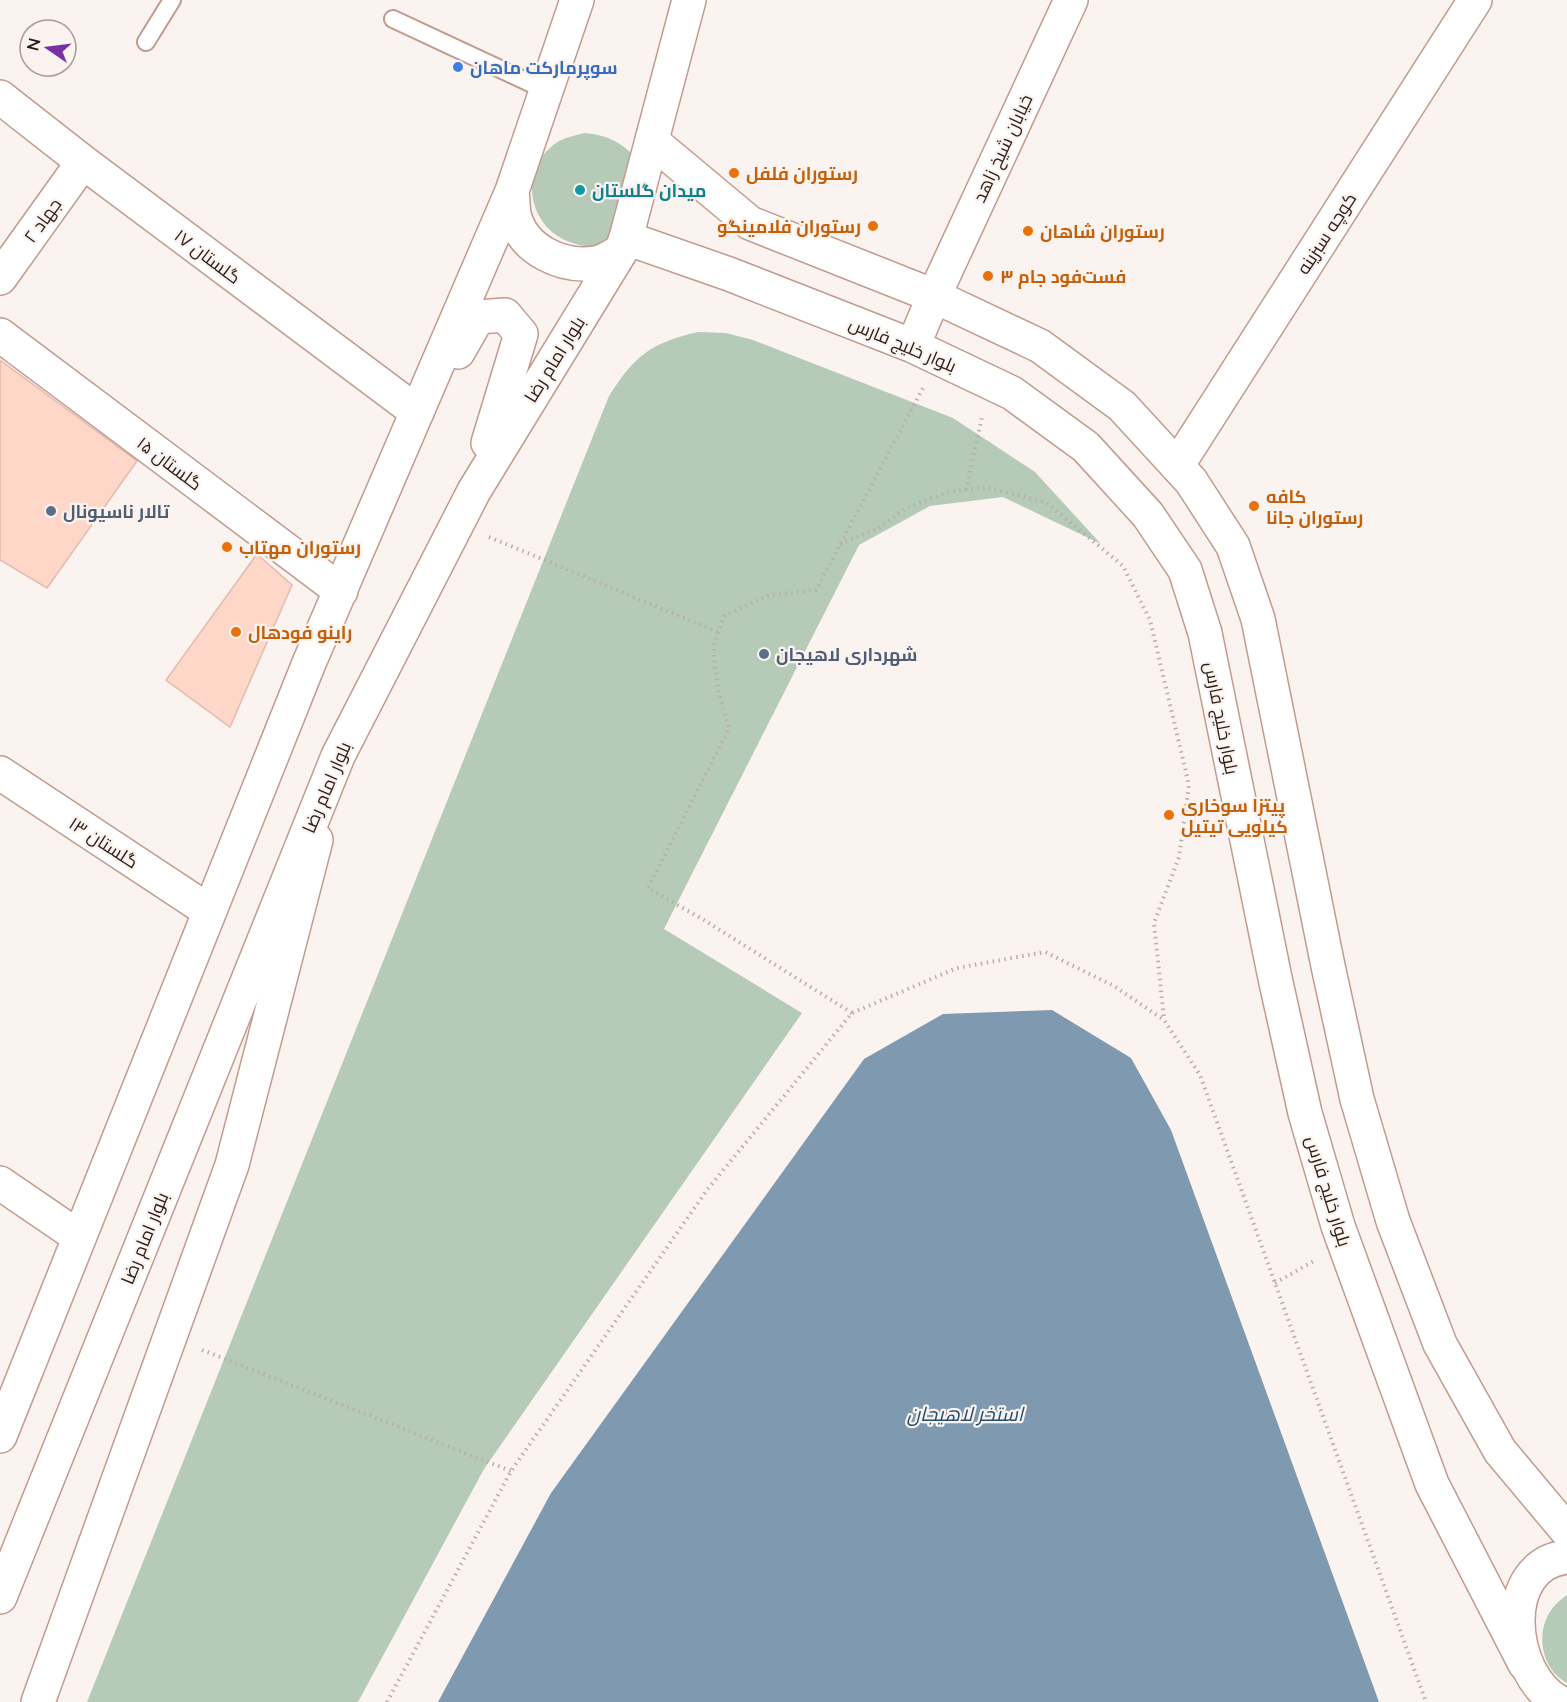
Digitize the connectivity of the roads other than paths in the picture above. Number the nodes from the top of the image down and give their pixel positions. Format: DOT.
graph roads {
  1 [pos="172,0"];
  2 [pos="577,0"];
  3 [pos="689,0"];
  4 [pos="1071,0"];
  5 [pos="1475,0"];
  6 [pos="393,19"];
  7 [pos="146,42"];
  8 [pos="544,90"];
  9 [pos="0,97"];
  10 [pos="653,142"];
  11 [pos="83,162"];
  12 [pos="512,191"];
  13 [pos="623,245"];
  14 [pos="0,278"];
  15 [pos="933,296"];
  16 [pos="0,335"];
  17 [pos="926,352"];
  18 [pos="417,412"];
  19 [pos="1177,466"];
  20 [pos="388,477"];
  21 [pos="474,491"];
  22 [pos="341,591"];
  23 [pos="338,756"];
  24 [pos="0,773"];
  25 [pos="208,911"];
  26 [pos="0,1183"];
  27 [pos="79,1237"];
  28 [pos="0,1436"];
  29 [pos="1567,1531"];
  30 [pos="1567,1557"];
  31 [pos="0,1597"];
  32 [pos="1525,1664"];
  33 [pos="1556,1701"];
  34 [pos="38,1702"];
  1 -- 7 [label="lane"];
  2 -- 8 [label="main road"];
  3 -- 10 [label="main road, بلوار امام رضا"];
  4 -- 15 [label="main road, خیابان شیخ زاهد"];
  5 -- 19 [label="main road, کوچه سبزینه"];
  6 -- 8 [label="lane"];
  8 -- 12 [label="main road"];
  9 -- 11 [label="main road, گلستان ۱۷"];
  10 -- 13 [label="main road, بلوار امام رضا"];
  10 -- 15 [label="main road"];
  11 -- 14 [label="main road, جهاد ۲"];
  11 -- 18 [label="main road, گلستان ۱۷"];
  12 -- 13 [label="main road"];
  12 -- 18 [label="main road"];
  13 -- 17 [label="main road, بلوار خلیج فارس"];
  13 -- 21 [label="main road, بلوار امام رضا"];
  15 -- 17 [label="main road, خیابان شیخ زاهد"];
  15 -- 19 [label="main road"];
  16 -- 22 [label="main road, گلستان ۱۵"];
  17 -- 32 [label="main road, بلوار خلیج فارس"];
  18 -- 20 [label="main road"];
  19 -- 29 [label="main road"];
  20 -- 21 [label="main road"];
  20 -- 22 [label="main road"];
  21 -- 23 [label="main road, بلوار امام رضا"];
  22 -- 25 [label="main road"];
  23 -- 31 [label="main road, بلوار امام رضا"];
  23 -- 34 [label="main road"];
  24 -- 25 [label="main road, گلستان ۱۳"];
  25 -- 27 [label="main road"];
  26 -- 27 [label="main road"];
  27 -- 28 [label="main road"];
  30 -- 32 [label="main road"];
  32 -- 33 [label="main road, بلوار خلیج فارس"];
}
